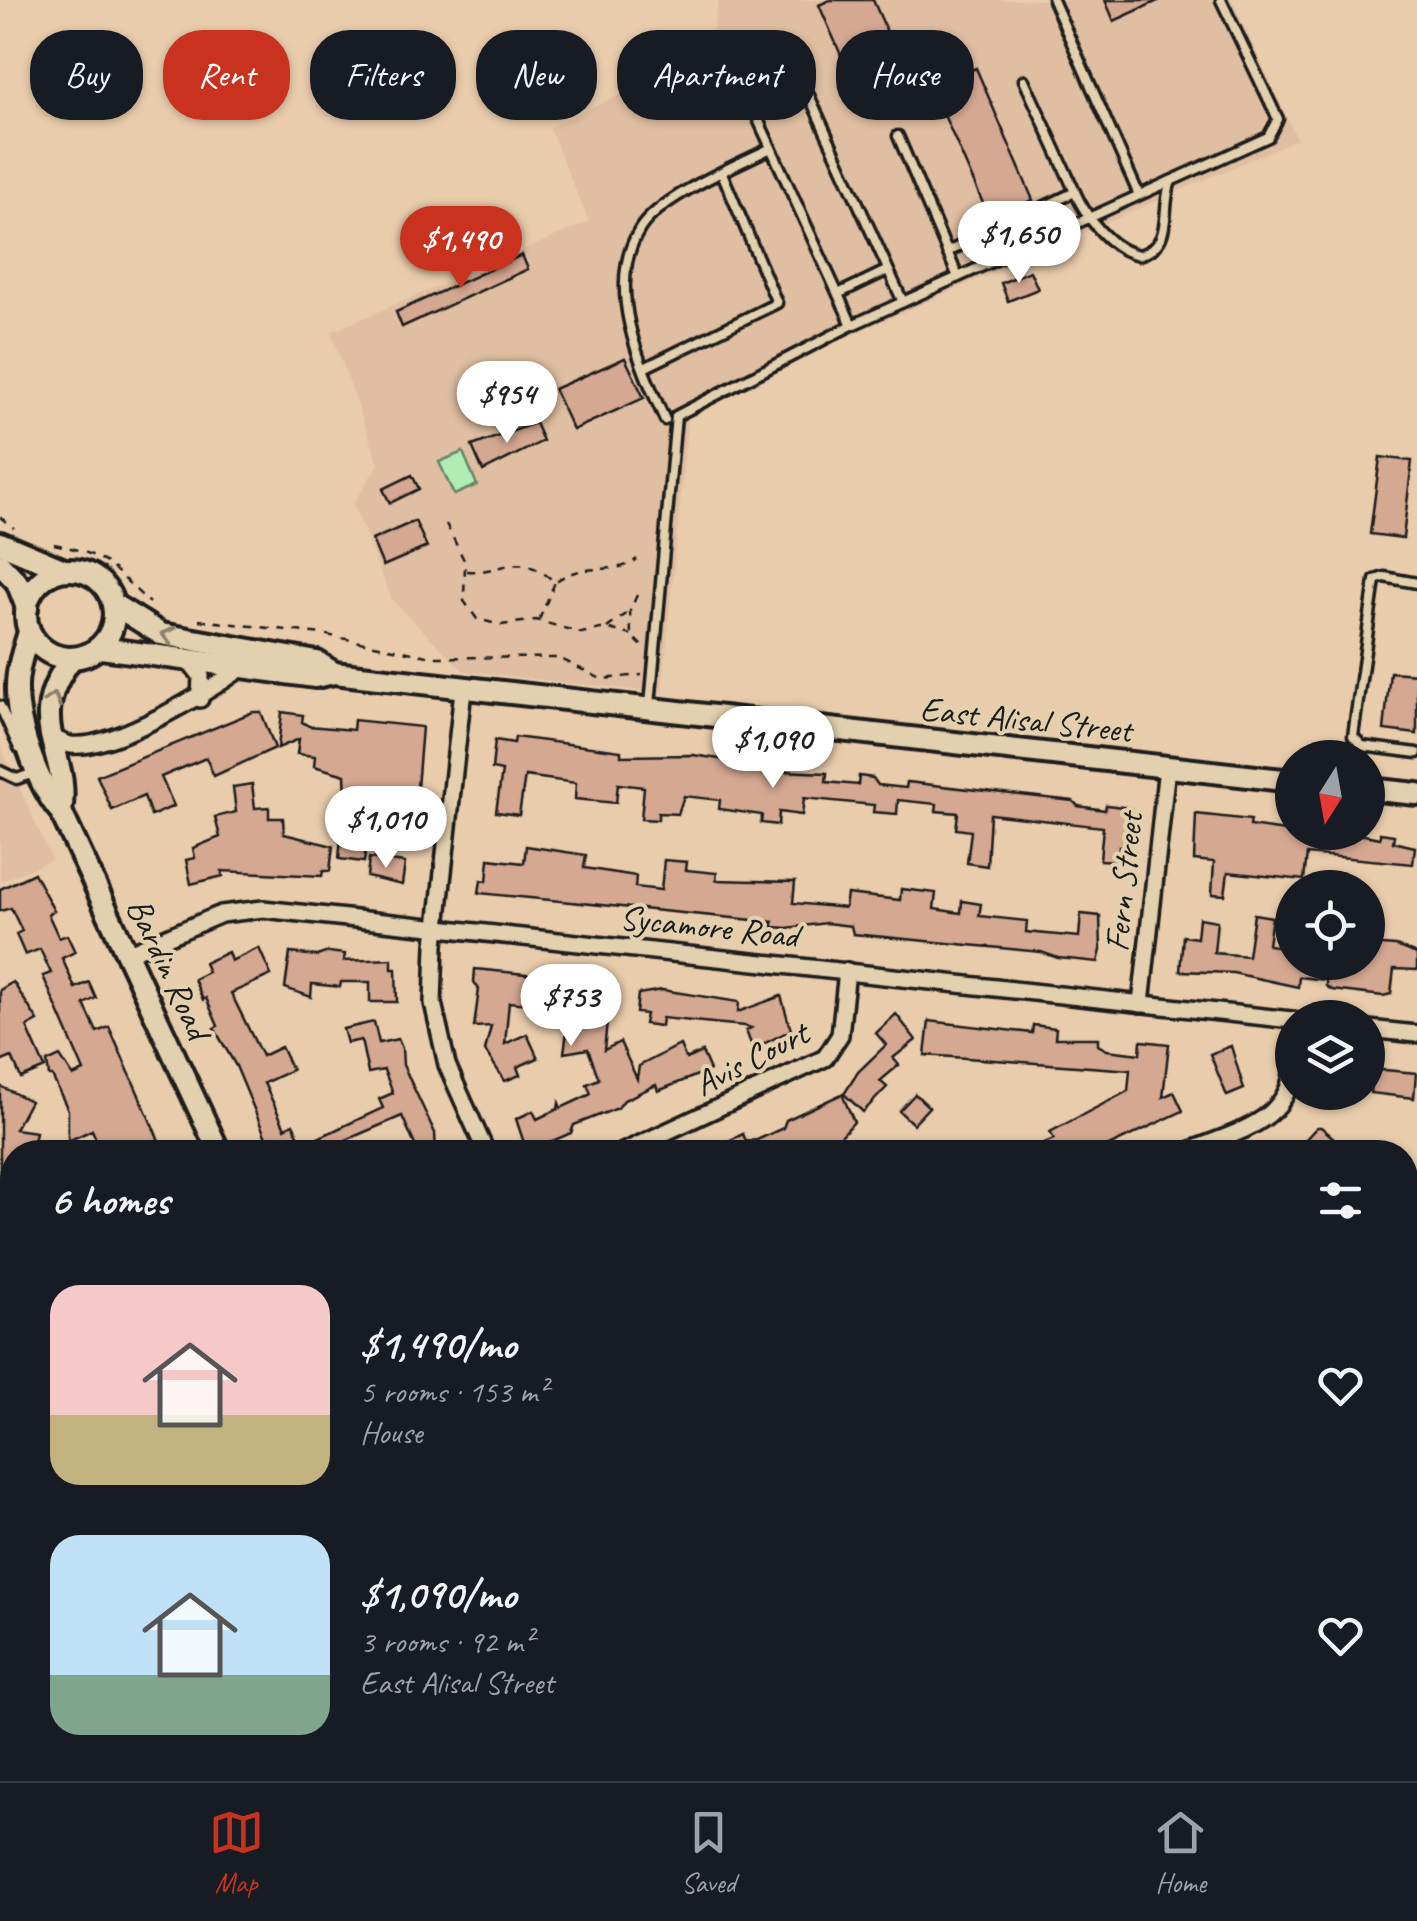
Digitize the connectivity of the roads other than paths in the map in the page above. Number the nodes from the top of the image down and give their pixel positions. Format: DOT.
graph roads {
  1 [pos="1053,0"];
  2 [pos="1222,0"];
  3 [pos="1024,80"];
  4 [pos="898,136"];
  5 [pos="771,148"];
  6 [pos="722,173"];
  7 [pos="1171,181"];
  8 [pos="1075,192"];
  9 [pos="1139,196"];
  10 [pos="1087,219"];
  11 [pos="948,252"];
  12 [pos="888,270"];
  13 [pos="958,277"];
  14 [pos="838,294"];
  15 [pos="903,302"];
  16 [pos="852,326"];
  17 [pos="644,368"];
  18 [pos="666,420"];
  19 [pos="8,536"];
  20 [pos="0,564"];
  21 [pos="64,570"];
  22 [pos="1417,583"];
  23 [pos="113,604"];
  24 [pos="27,608"];
  25 [pos="29,632"];
  26 [pos="100,648"];
  27 [pos="72,658"];
  28 [pos="187,658"];
  29 [pos="243,667"];
  30 [pos="334,673"];
  31 [pos="463,690"];
  32 [pos="200,699"];
  33 [pos="0,706"];
  34 [pos="650,710"];
  35 [pos="49,736"];
  36 [pos="1417,754"];
  37 [pos="1167,767"];
  38 [pos="0,772"];
  39 [pos="31,774"];
  40 [pos="1275,779"];
  41 [pos="1385,790"];
  42 [pos="1417,794"];
  43 [pos="55,803"];
  44 [pos="436,927"];
  45 [pos="127,954"];
  46 [pos="847,971"];
  47 [pos="1141,1004"];
  48 [pos="1275,1018"];
  49 [pos="1385,1031"];
  50 [pos="1417,1034"];
  51 [pos="1275,1110"];
  52 [pos="212,1140"];
  53 [pos="481,1140"];
  54 [pos="648,1140"];
  55 [pos="1213,1140"];
  1 -- 9 [label="lane"];
  2 -- 7 [label="lane"];
  3 -- 8 [label="lane"];
  4 -- 11 [label="lane"];
  5 -- 6 [label="lane"];
  5 -- 12 [label="lane"];
  5 -- 14 [label="lane"];
  6 -- 17 [label="lane"];
  6 -- 17 [label="lane"];
  7 -- 9 [label="lane"];
  7 -- 10 [label="lane"];
  8 -- 10 [label="lane"];
  8 -- 11 [label="lane"];
  9 -- 10 [label="lane"];
  10 -- 13 [label="lane"];
  11 -- 13 [label="lane"];
  12 -- 14 [label="lane"];
  12 -- 15 [label="lane"];
  13 -- 15 [label="lane"];
  14 -- 16 [label="lane"];
  15 -- 16 [label="lane"];
  16 -- 34 [label="lane"];
  17 -- 18 [label="lane"];
  19 -- 21 [label="street"];
  20 -- 24 [label="street"];
  21 -- 23 [label="street"];
  21 -- 24 [label="street"];
  22 -- 36 [label="lane"];
  23 -- 26 [label="street"];
  30 -- 23 [label="street, East Alisal Street, one-way"];
  24 -- 25 [label="street"];
  25 -- 27 [label="street"];
  25 -- 43 [label="street, Bardin Road"];
  26 -- 27 [label="street"];
  26 -- 28 [label="street, East Alisal Street"];
  35 -- 27 [label="street, Bardin Road, one-way"];
  28 -- 29 [label="street, East Alisal Street"];
  28 -- 32 [label="street"];
  29 -- 30 [label="street, East Alisal Street"];
  29 -- 32 [label="street"];
  30 -- 31 [label="street, East Alisal Street"];
  31 -- 34 [label="street, East Alisal Street"];
  31 -- 44 [label="street"];
  32 -- 35 [label="street"];
  33 -- 39 [label="lane"];
  34 -- 37 [label="street, East Alisal Street"];
  35 -- 43 [label="street, Bardin Road"];
  37 -- 40 [label="street, East Alisal Street"];
  37 -- 47 [label="street, Fern Street"];
  38 -- 39 [label="lane"];
  39 -- 43 [label="lane"];
  41 -- 42 [label="street"];
  43 -- 45 [label="street, Bardin Road"];
  44 -- 45 [label="street, Sycamore Road"];
  44 -- 46 [label="street, Sycamore Road"];
  44 -- 53 [label="street"];
  45 -- 52 [label="street, Bardin Road"];
  46 -- 47 [label="street, Sycamore Road"];
  46 -- 54 [label="street, Avis Court"];
  47 -- 48 [label="street, Sycamore Road"];
  49 -- 50 [label="street"];
  51 -- 55 [label="street"];
}
